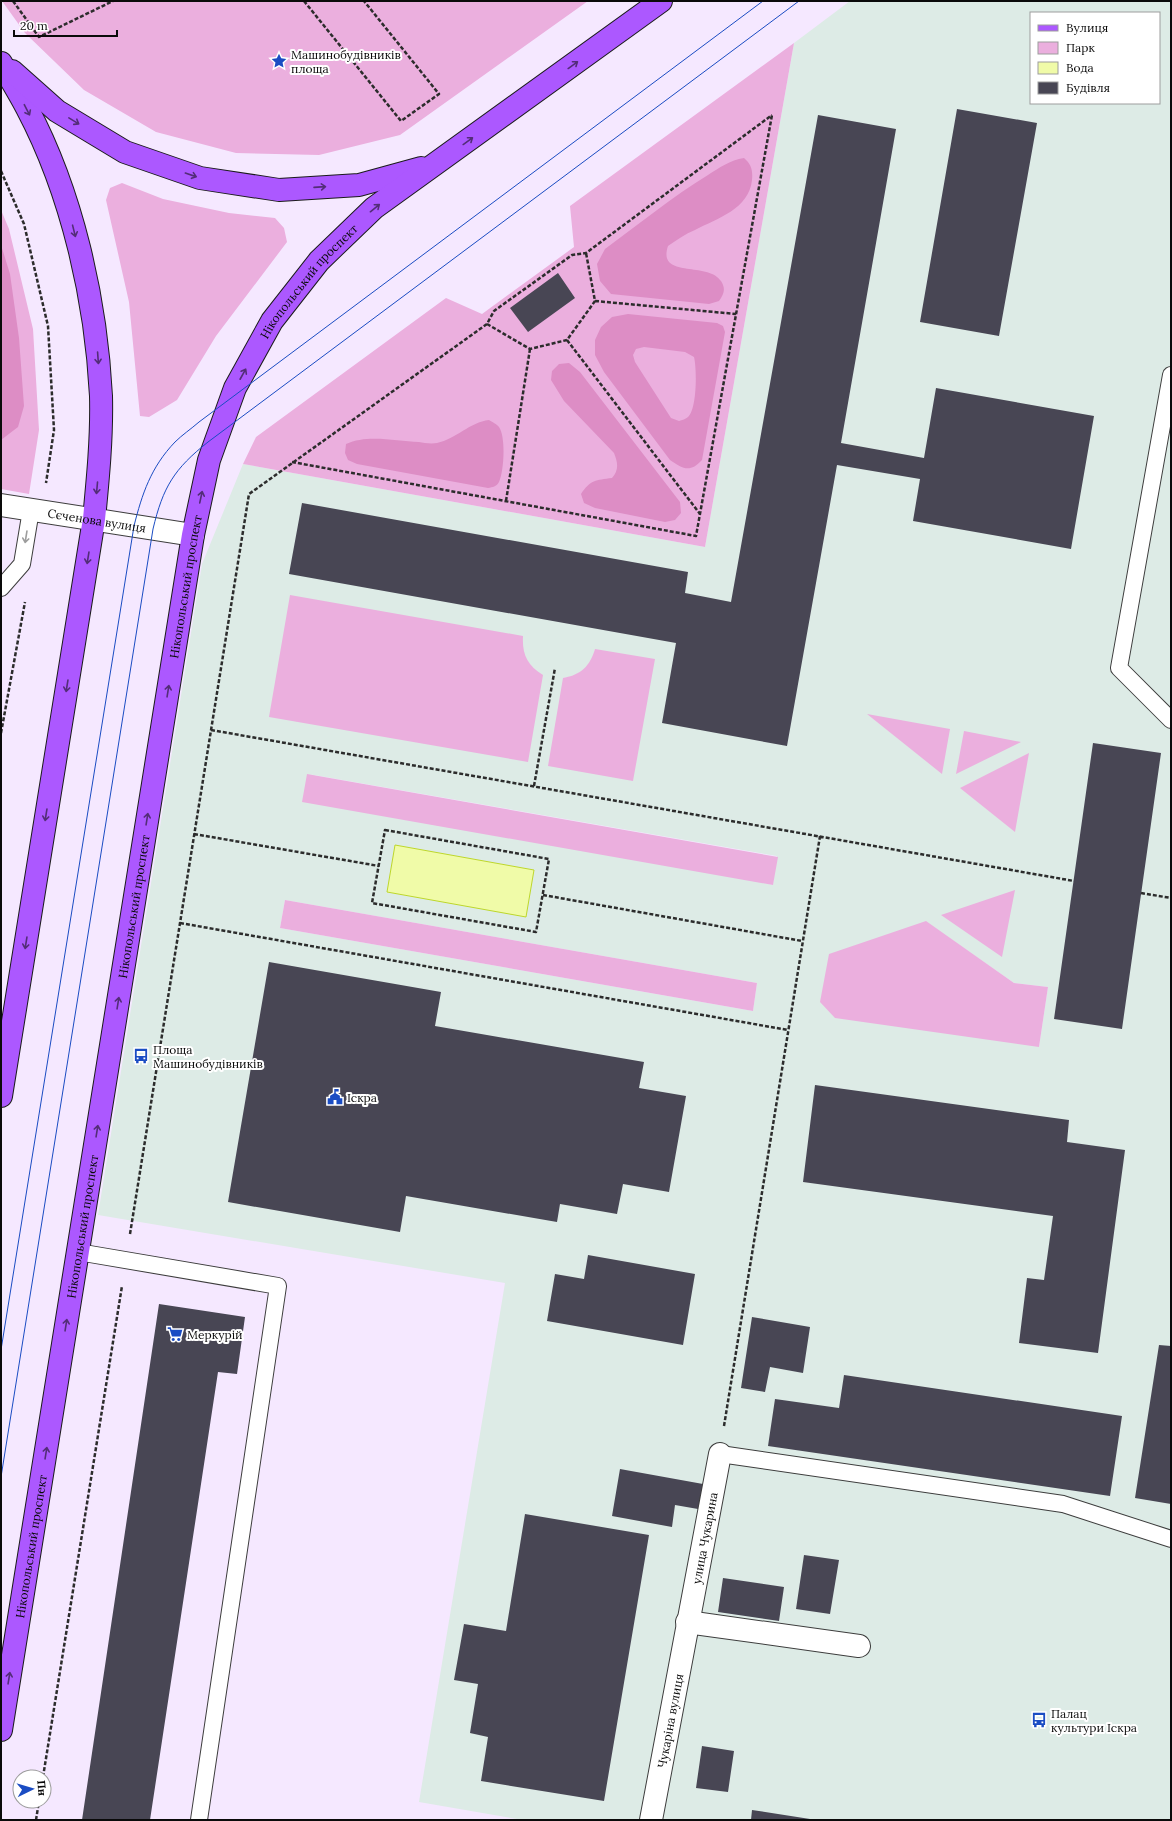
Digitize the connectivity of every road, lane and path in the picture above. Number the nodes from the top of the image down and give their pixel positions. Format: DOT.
graph roads {
  1 [pos="13,1"];
  2 [pos="113,1"];
  3 [pos="304,1"];
  4 [pos="364,1"];
  5 [pos="661,1"];
  6 [pos="1,62"];
  7 [pos="436,164"];
  8 [pos="1,171"];
  9 [pos="586,253"];
  10 [pos="595,300"];
  11 [pos="736,314"];
  12 [pos="487,324"];
  13 [pos="567,340"];
  14 [pos="530,348"];
  15 [pos="1171,375"];
  16 [pos="292,462"];
  17 [pos="506,501"];
  18 [pos="1,505"];
  19 [pos="36,511"];
  20 [pos="700,514"];
  21 [pos="94,519"];
  22 [pos="193,535"];
  23 [pos="1,588"];
  24 [pos="26,596"];
  25 [pos="555,668"];
  26 [pos="1171,720"];
  27 [pos="211,730"];
  28 [pos="1,733"];
  29 [pos="534,786"];
  30 [pos="194,834"];
  31 [pos="820,836"];
  32 [pos="379,866"];
  33 [pos="1074,881"];
  34 [pos="1141,893"];
  35 [pos="543,895"];
  36 [pos="1171,898"];
  37 [pos="180,923"];
  38 [pos="802,941"];
  39 [pos="788,1030"];
  40 [pos="5,1042"];
  41 [pos="1,1096"];
  42 [pos="78,1252"];
  43 [pos="126,1261"];
  44 [pos="720,1454"];
  45 [pos="1171,1539"];
  46 [pos="687,1622"];
  47 [pos="859,1646"];
  48 [pos="1,1730"];
  49 [pos="44,1769"];
  50 [pos="38,1809"];
  51 [pos="36,1820"];
  52 [pos="199,1820"];
  53 [pos="651,1820"];
  1 -- 2 [label="path"];
  3 -- 4 [label="path"];
  7 -- 5 [label="main road, one-way"];
  6 -- 7 [label="main road, one-way"];
  6 -- 21 [label="main road, one-way"];
  22 -- 7 [label="main road, Нікопольський проспект, one-way"];
  8 -- 19 [label="path"];
  9 -- 10 [label="path"];
  9 -- 11 [label="path"];
  9 -- 12 [label="path"];
  10 -- 11 [label="path"];
  10 -- 13 [label="path"];
  11 -- 20 [label="path"];
  12 -- 14 [label="path"];
  12 -- 16 [label="path"];
  13 -- 14 [label="path"];
  13 -- 20 [label="path"];
  14 -- 17 [label="path"];
  15 -- 26 [label="lane"];
  16 -- 17 [label="path"];
  16 -- 27 [label="path"];
  17 -- 20 [label="path"];
  18 -- 19 [label="street, Сєченова вулиця"];
  19 -- 21 [label="street, Сєченова вулиця"];
  19 -- 23 [label="lane, one-way"];
  21 -- 22 [label="street, Сєченова вулиця"];
  21 -- 40 [label="main road, one-way"];
  42 -- 22 [label="main road, Нікопольський проспект, one-way"];
  24 -- 28 [label="path"];
  25 -- 29 [label="path"];
  27 -- 29 [label="path"];
  27 -- 30 [label="path"];
  29 -- 31 [label="path"];
  30 -- 32 [label="path"];
  30 -- 37 [label="path"];
  31 -- 33 [label="path"];
  31 -- 38 [label="path"];
  32 -- 35 [label="path"];
  32 -- 35 [label="path"];
  34 -- 36 [label="path"];
  35 -- 38 [label="path"];
  37 -- 39 [label="path"];
  37 -- 43 [label="path"];
  38 -- 39 [label="path"];
  39 -- 44 [label="path"];
  40 -- 41 [label="main road"];
  42 -- 43 [label="lane"];
  48 -- 42 [label="main road, Нікопольський проспект, one-way"];
  43 -- 49 [label="path"];
  43 -- 52 [label="lane"];
  44 -- 45 [label="lane"];
  44 -- 46 [label="street, улица Чукарина"];
  46 -- 47 [label="street"];
  46 -- 53 [label="street, Чукаріна вулиця"];
  50 -- 51 [label="path"];
}
